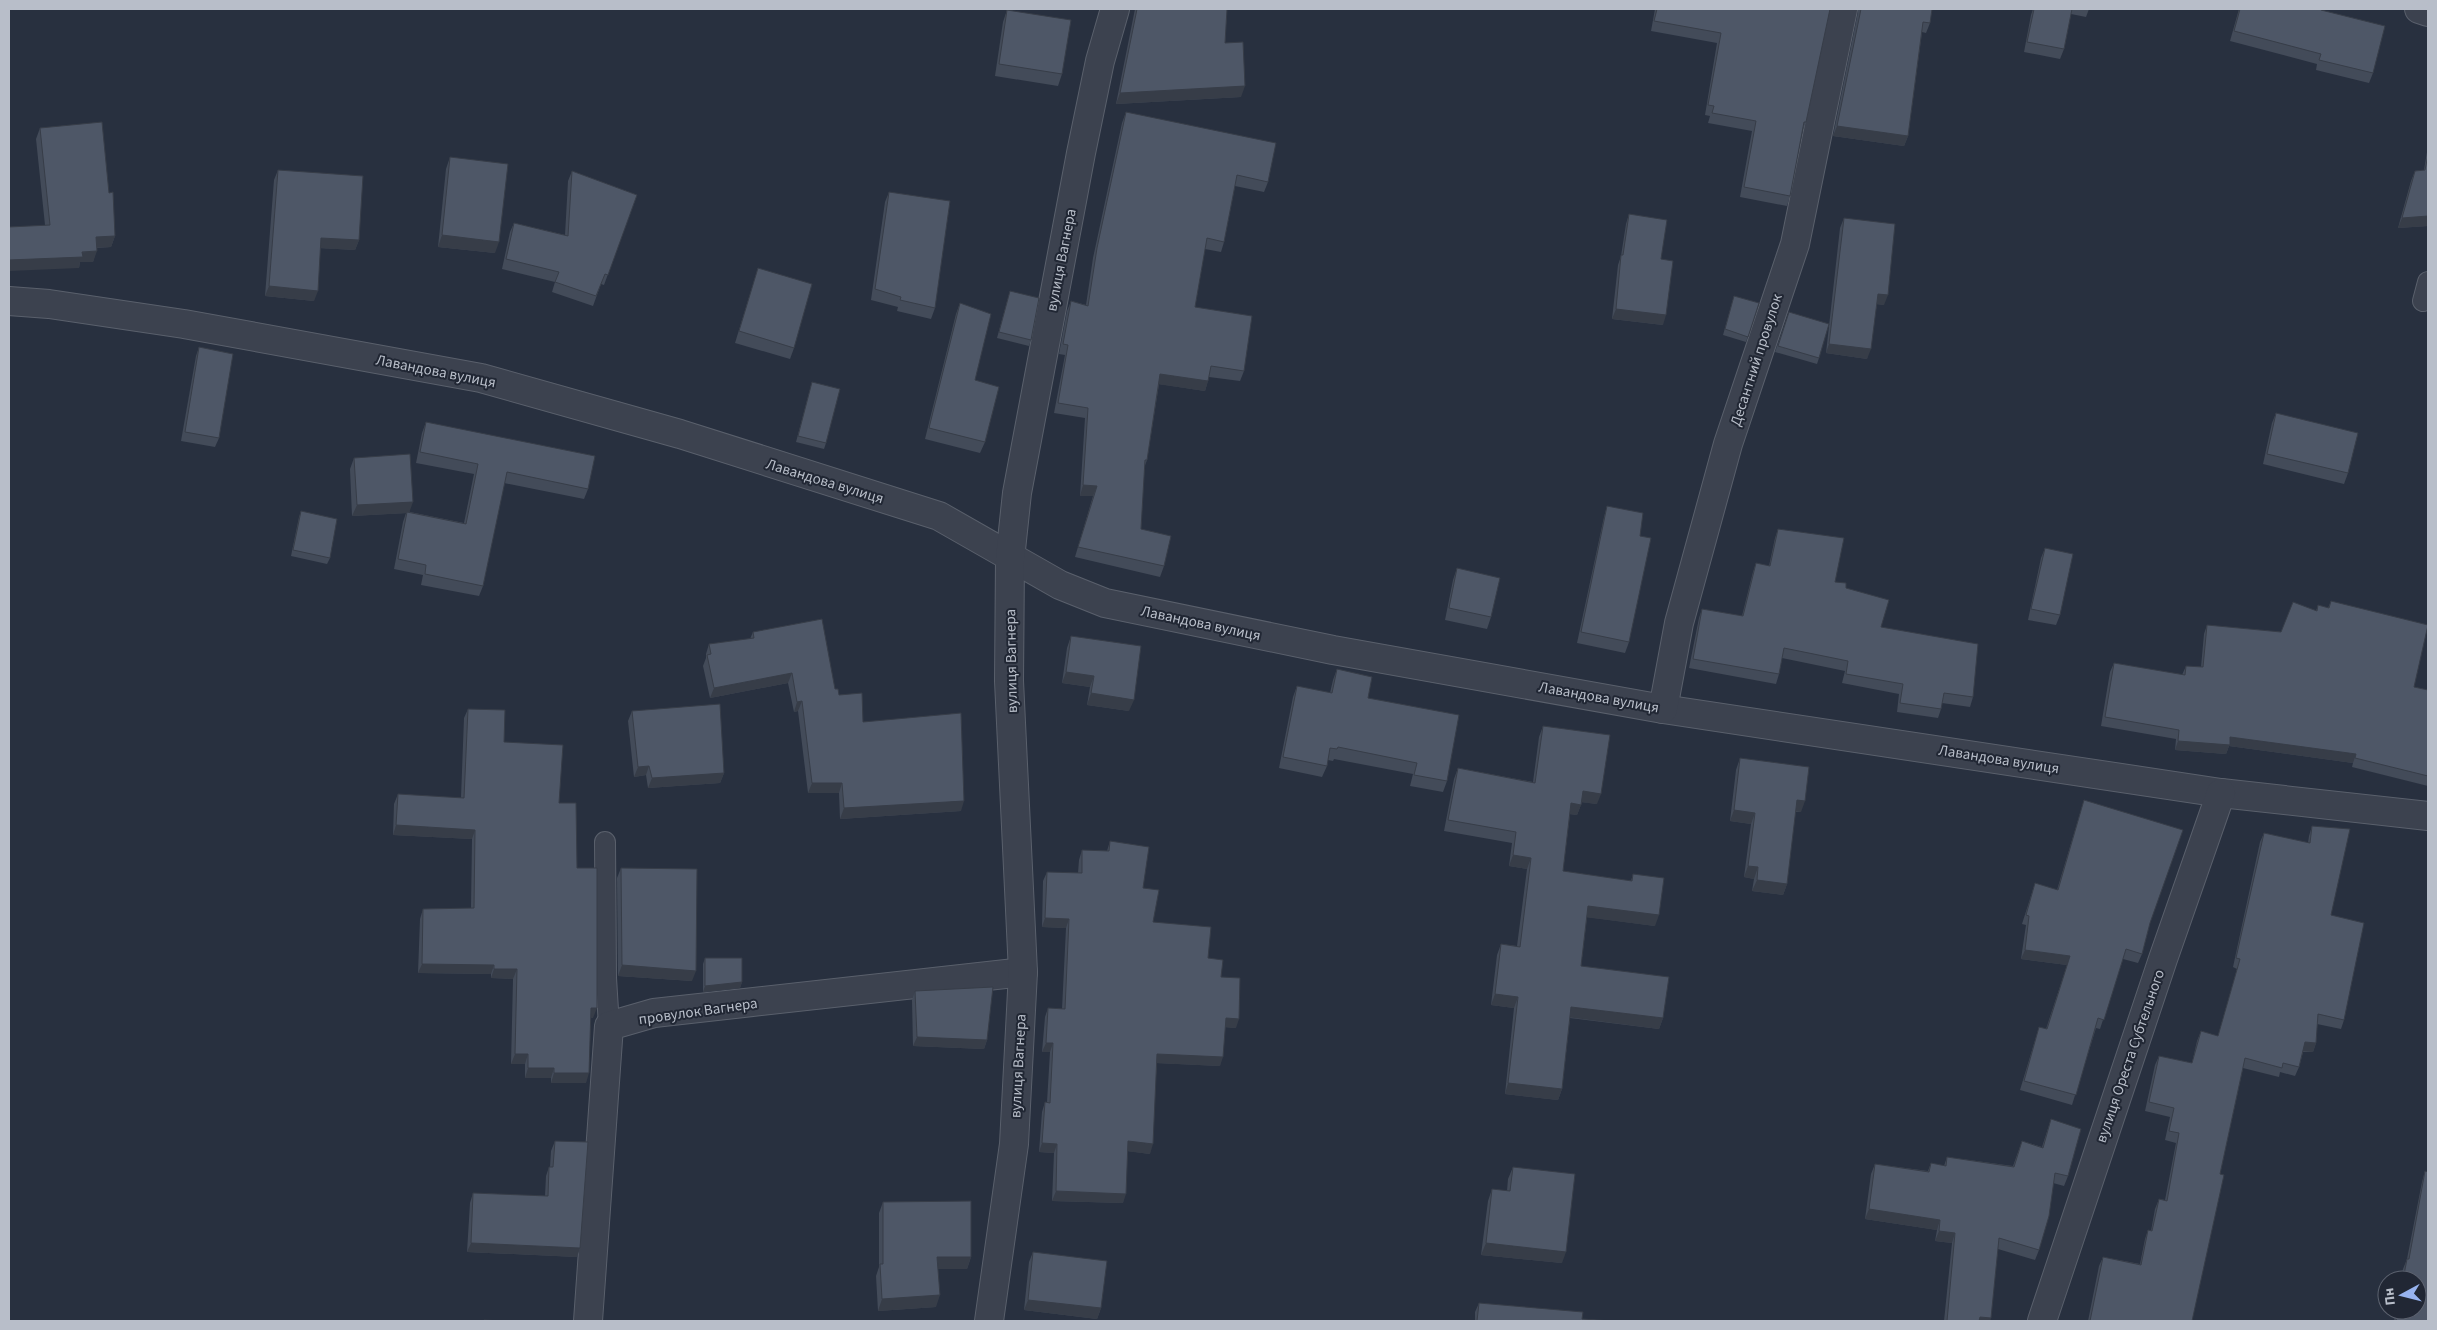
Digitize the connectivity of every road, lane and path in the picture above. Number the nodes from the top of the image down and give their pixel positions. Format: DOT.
graph roads {
  1 [pos="1115,9"];
  2 [pos="1843,9"];
  3 [pos="2419,9"];
  4 [pos="2428,12"];
  5 [pos="9,301"];
  6 [pos="1010,558"];
  7 [pos="1663,709"];
  8 [pos="2221,793"];
  9 [pos="2428,816"];
  10 [pos="605,842"];
  11 [pos="1023,972"];
  12 [pos="609,1026"];
  13 [pos="588,1321"];
  14 [pos="989,1321"];
  15 [pos="2042,1321"];
  1 -- 6 [label="street, вулиця Вагнера"];
  2 -- 7 [label="street, Десантний провулок"];
  3 -- 4 [label="street"];
  5 -- 6 [label="street, Лавандова вулиця"];
  6 -- 7 [label="street, Лавандова вулиця"];
  6 -- 11 [label="street, вулиця Вагнера"];
  7 -- 8 [label="street, Лавандова вулиця"];
  8 -- 9 [label="street, Лавандова вулиця"];
  8 -- 15 [label="street, вулиця Ореста Субтельного"];
  10 -- 12 [label="lane"];
  11 -- 12 [label="street, провулок Вагнера"];
  11 -- 14 [label="street, вулиця Вагнера"];
  12 -- 13 [label="street"];
}
